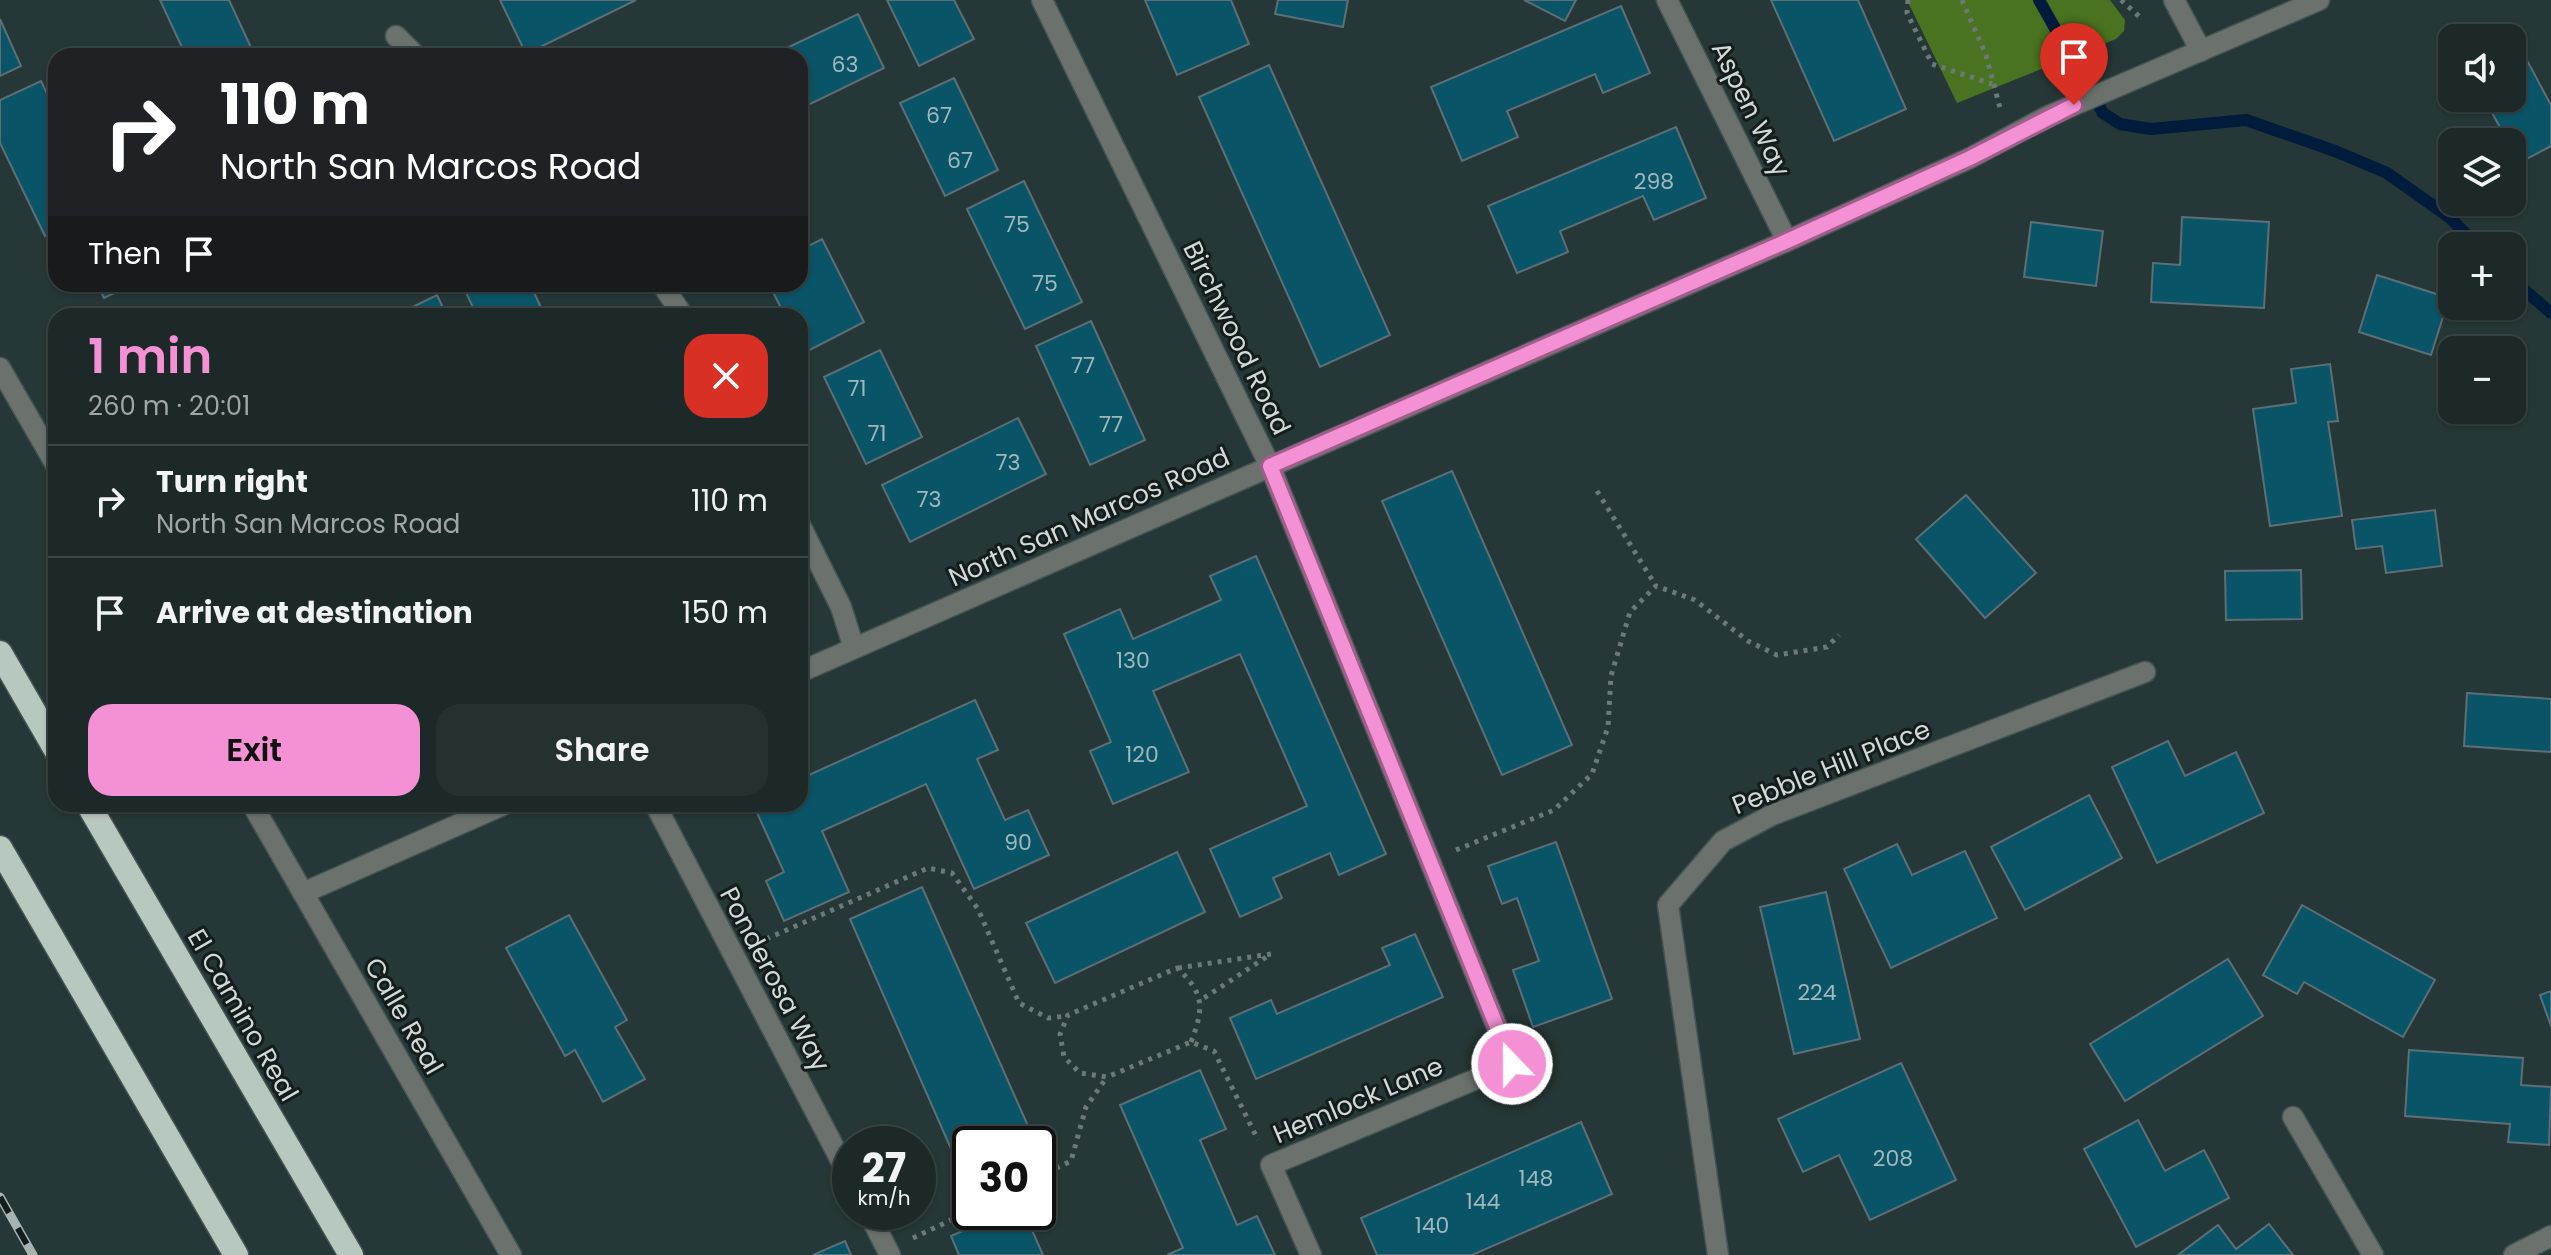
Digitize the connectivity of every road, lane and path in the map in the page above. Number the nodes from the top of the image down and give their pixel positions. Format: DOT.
graph roads {
  1 [pos="1042,0"];
  2 [pos="1667,0"];
  3 [pos="1908,0"];
  4 [pos="1962,0"];
  5 [pos="2121,0"];
  6 [pos="2174,0"];
  7 [pos="2319,0"];
  8 [pos="2142,19"];
  9 [pos="396,36"];
  10 [pos="408,48"];
  11 [pos="2201,51"];
  12 [pos="1993,84"];
  13 [pos="2010,138"];
  14 [pos="1787,241"];
  15 [pos="0,368"];
  16 [pos="48,451"];
  17 [pos="1270,466"];
  18 [pos="1597,491"];
  19 [pos="808,541"];
  20 [pos="1656,586"];
  21 [pos="1839,635"];
  22 [pos="854,648"];
  23 [pos="0,653"];
  24 [pos="808,668"];
  25 [pos="2145,672"];
  26 [pos="48,736"];
  27 [pos="93,812"];
  28 [pos="257,812"];
  29 [pos="487,812"];
  30 [pos="659,812"];
  31 [pos="0,848"];
  32 [pos="1430,861"];
  33 [pos="303,893"];
  34 [pos="733,954"];
  35 [pos="1177,968"];
  36 [pos="1201,1000"];
  37 [pos="1068,1015"];
  38 [pos="1191,1042"];
  39 [pos="1512,1064"];
  40 [pos="1107,1077"];
  41 [pos="2293,1117"];
  42 [pos="832,1144"];
  43 [pos="1271,1165"];
  44 [pos="1056,1168"];
  45 [pos="952,1220"];
  46 [pos="877,1230"];
  47 [pos="2551,1236"];
  48 [pos="889,1253"];
  49 [pos="236,1255"];
  50 [pos="351,1255"];
  51 [pos="511,1255"];
  52 [pos="1311,1255"];
  53 [pos="1718,1255"];
  54 [pos="2373,1255"];
  55 [pos="2514,1255"];
  1 -- 17 [label="street, Birchwood Road"];
  2 -- 14 [label="street, Aspen Way"];
  3 -- 12 [label="path"];
  4 -- 12 [label="path"];
  5 -- 8 [label="path"];
  6 -- 11 [label="street"];
  7 -- 11 [label="street, North San Marcos Road"];
  9 -- 10 [label="street"];
  11 -- 13 [label="street, North San Marcos Road"];
  12 -- 13 [label="path"];
  13 -- 14 [label="street, North San Marcos Road"];
  14 -- 17 [label="street, North San Marcos Road"];
  15 -- 16 [label="street"];
  17 -- 22 [label="street, North San Marcos Road"];
  17 -- 32 [label="street, Birchwood Road"];
  18 -- 20 [label="path"];
  19 -- 22 [label="street"];
  20 -- 21 [label="path"];
  20 -- 32 [label="path"];
  22 -- 24 [label="street, North San Marcos Road"];
  23 -- 26 [label="highway"];
  25 -- 53 [label="street, Pebble Hill Place"];
  27 -- 50 [label="highway, El Camino Real"];
  28 -- 33 [label="street, Calle Real"];
  29 -- 33 [label="street"];
  30 -- 34 [label="street, Ponderosa Way"];
  31 -- 49 [label="highway"];
  32 -- 39 [label="street, Birchwood Road"];
  33 -- 51 [label="street, Calle Real"];
  34 -- 37 [label="path"];
  34 -- 42 [label="street, Ponderosa Way"];
  35 -- 36 [label="path"];
  35 -- 36 [label="path"];
  35 -- 37 [label="path"];
  36 -- 38 [label="path"];
  37 -- 40 [label="path"];
  38 -- 40 [label="path"];
  38 -- 43 [label="path"];
  39 -- 43 [label="street, Hemlock Lane"];
  40 -- 44 [label="path"];
  41 -- 54 [label="street"];
  43 -- 52 [label="street, Hemlock Lane"];
  45 -- 48 [label="path"];
  46 -- 48 [label="street"];
  47 -- 55 [label="street"];
}
